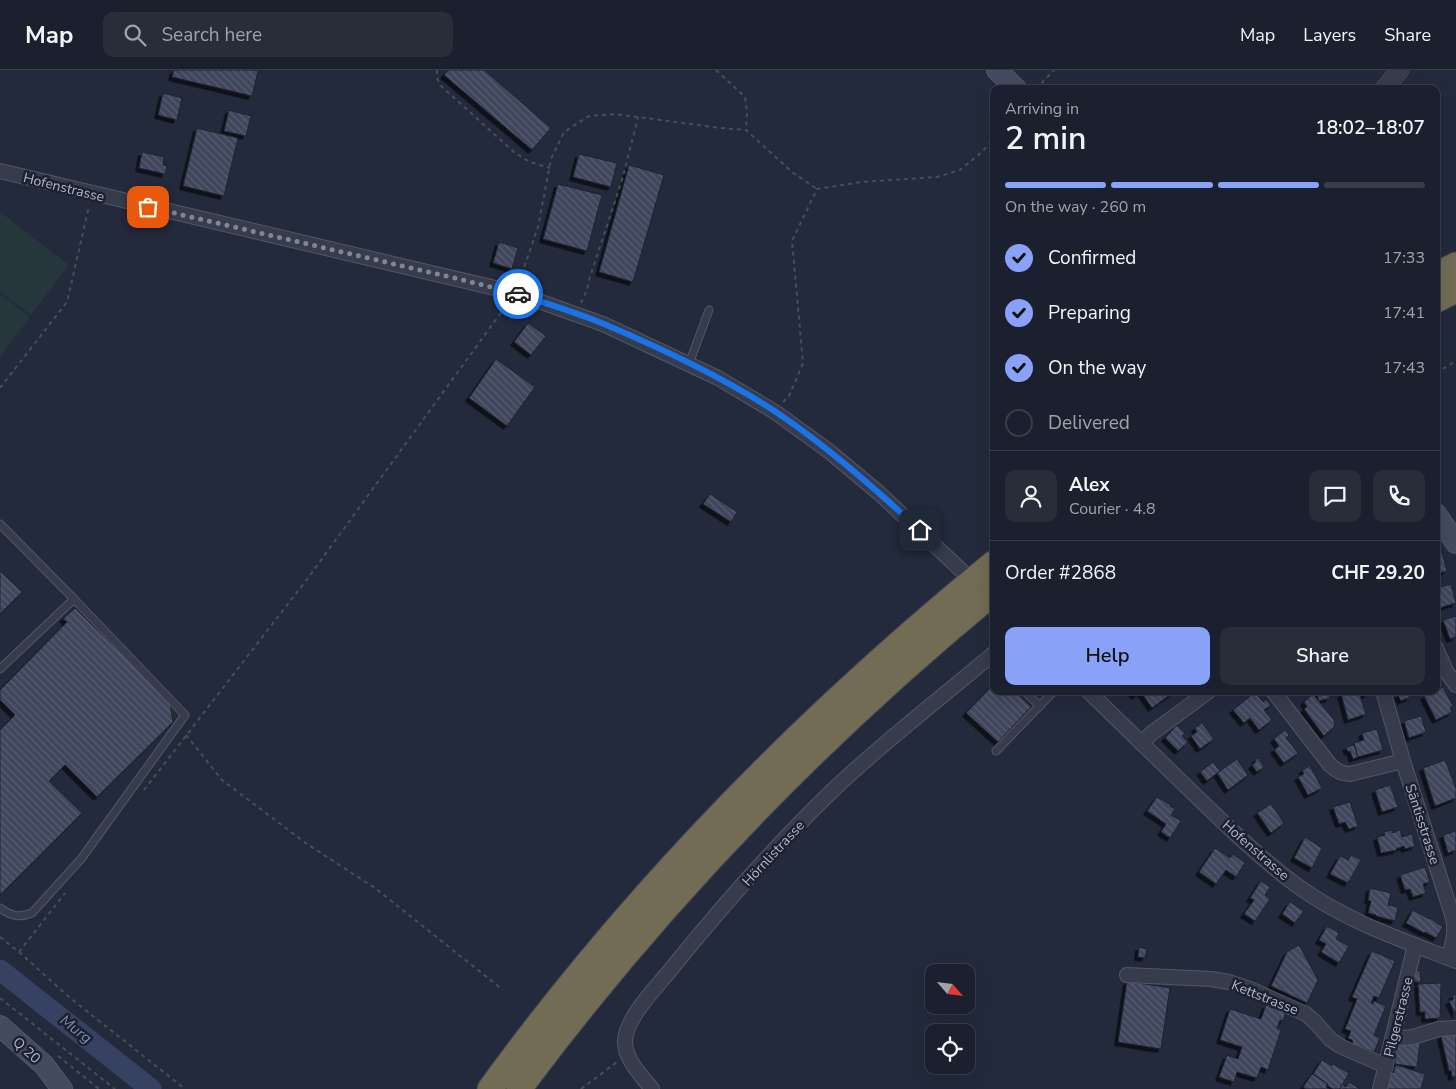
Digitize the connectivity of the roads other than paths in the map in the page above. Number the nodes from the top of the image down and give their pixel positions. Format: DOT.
graph roads {
  1 [pos="997,70"];
  2 [pos="1400,70"];
  3 [pos="1012,85"];
  4 [pos="1387,85"];
  5 [pos="0,171"];
  6 [pos="1456,265"];
  7 [pos="1440,273"];
  8 [pos="1456,290"];
  9 [pos="1440,298"];
  10 [pos="709,310"];
  11 [pos="689,364"];
  12 [pos="1440,520"];
  13 [pos="0,524"];
  14 [pos="1456,543"];
  15 [pos="990,566"];
  16 [pos="962,571"];
  17 [pos="990,595"];
  18 [pos="74,598"];
  19 [pos="990,656"];
  20 [pos="1440,657"];
  21 [pos="0,669"];
  22 [pos="1456,685"];
  23 [pos="1028,695"];
  24 [pos="1050,695"];
  25 [pos="1092,695"];
  26 [pos="1203,695"];
  27 [pos="1276,695"];
  28 [pos="1384,695"];
  29 [pos="1040,706"];
  30 [pos="1142,743"];
  31 [pos="996,751"];
  32 [pos="1403,761"];
  33 [pos="0,908"];
  34 [pos="1415,945"];
  35 [pos="1452,960"];
  36 [pos="1127,975"];
  37 [pos="0,1026"];
  38 [pos="1456,1028"];
  39 [pos="1392,1039"];
  40 [pos="1386,1066"];
  41 [pos="58,1082"];
  42 [pos="69,1089"];
  43 [pos="490,1089"];
  44 [pos="519,1089"];
  45 [pos="652,1089"];
  46 [pos="1380,1089"];
  1 -- 3 [label="main road"];
  2 -- 4 [label="street"];
  5 -- 11 [label="street, Hofenstrasse"];
  6 -- 7 [label="highway"];
  8 -- 9 [label="highway"];
  10 -- 11 [label="lane"];
  11 -- 16 [label="street, Hofenstrasse"];
  12 -- 14 [label="main road"];
  13 -- 18 [label="lane"];
  15 -- 43 [label="highway"];
  17 -- 44 [label="highway"];
  18 -- 21 [label="lane"];
  18 -- 33 [label="lane"];
  19 -- 45 [label="street, Hörnlistrasse"];
  20 -- 22 [label="street"];
  23 -- 29 [label="lane"];
  24 -- 29 [label="lane"];
  25 -- 30 [label="street, Hofenstrasse"];
  26 -- 30 [label="street"];
  27 -- 32 [label="street"];
  28 -- 32 [label="street, Säntisstrasse"];
  29 -- 31 [label="lane"];
  30 -- 34 [label="street, Hofenstrasse"];
  32 -- 35 [label="street, Säntisstrasse"];
  34 -- 35 [label="street, Hofenstrasse"];
  34 -- 39 [label="street, Pilgerstrasse"];
  36 -- 40 [label="street, Kettstrasse"];
  37 -- 41 [label="main road, Q 20"];
  38 -- 39 [label="street"];
  39 -- 40 [label="street, Pilgerstrasse"];
  40 -- 46 [label="street, Pilgerstrasse"];
  41 -- 42 [label="main road, Q 20"];
}
